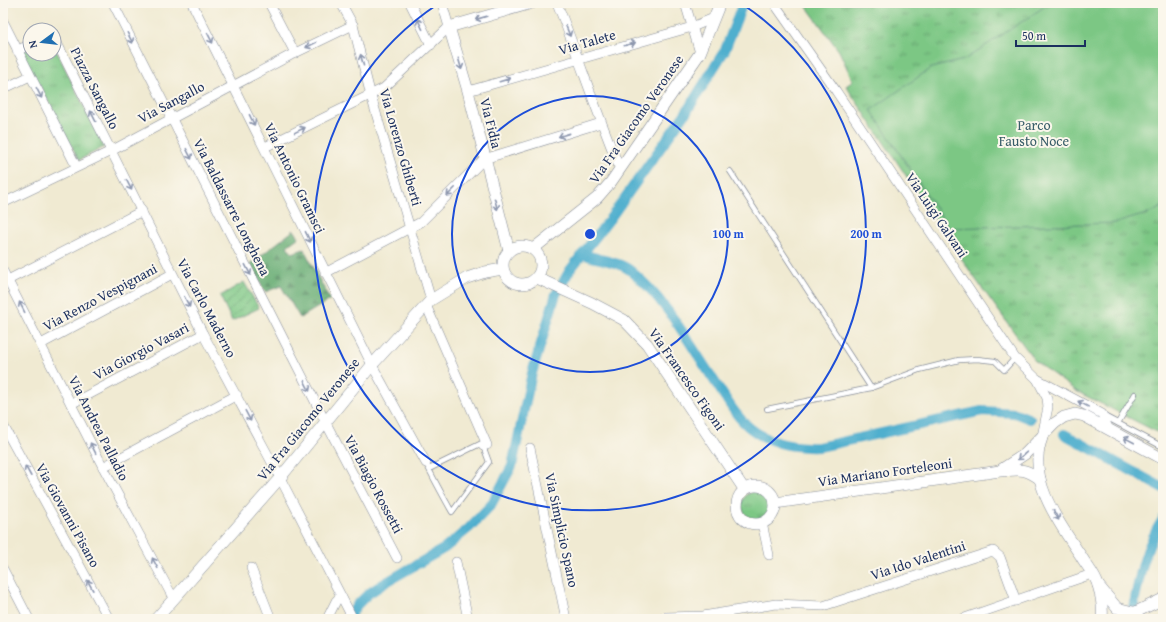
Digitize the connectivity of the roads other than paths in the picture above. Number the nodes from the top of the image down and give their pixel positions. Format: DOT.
graph roads {
  1 [pos="113,3"];
  2 [pos="192,3"];
  3 [pos="269,3"];
  4 [pos="341,3"];
  5 [pos="410,3"];
  6 [pos="442,3"];
  7 [pos="532,3"];
  8 [pos="557,3"];
  9 [pos="685,3"];
  10 [pos="720,3"];
  11 [pos="774,3"];
  12 [pos="714,18"];
  13 [pos="3,21"];
  14 [pos="353,25"];
  15 [pos="449,27"];
  16 [pos="692,27"];
  17 [pos="431,46"];
  18 [pos="22,48"];
  19 [pos="17,51"];
  20 [pos="62,53"];
  21 [pos="295,53"];
  22 [pos="700,53"];
  23 [pos="579,58"];
  24 [pos="30,76"];
  25 [pos="234,85"];
  26 [pos="3,89"];
  27 [pos="468,91"];
  28 [pos="371,96"];
  29 [pos="171,118"];
  30 [pos="601,123"];
  31 [pos="265,147"];
  32 [pos="111,151"];
  33 [pos="484,159"];
  34 [pos="76,166"];
  35 [pos="620,168"];
  36 [pos="730,171"];
  37 [pos="3,203"];
  38 [pos="142,211"];
  39 [pos="410,228"];
  40 [pos="533,249"];
  41 [pos="509,251"];
  42 [pos="503,269"];
  43 [pos="3,271"];
  44 [pos="325,273"];
  45 [pos="172,274"];
  46 [pos="537,278"];
  47 [pos="8,280"];
  48 [pos="429,302"];
  49 [pos="203,334"];
  50 [pos="41,344"];
  51 [pos="1015,358"];
  52 [pos="372,365"];
  53 [pos="1037,379"];
  54 [pos="871,388"];
  55 [pos="1135,394"];
  56 [pos="237,395"];
  57 [pos="71,404"];
  58 [pos="767,409"];
  59 [pos="326,423"];
  60 [pos="3,425"];
  61 [pos="1114,426"];
  62 [pos="1042,438"];
  63 [pos="483,446"];
  64 [pos="1163,446"];
  65 [pos="530,448"];
  66 [pos="1163,459"];
  67 [pos="428,466"];
  68 [pos="103,467"];
  69 [pos="1000,471"];
  70 [pos="280,478"];
  71 [pos="1040,480"];
  72 [pos="744,489"];
  73 [pos="775,503"];
  74 [pos="762,523"];
  75 [pos="769,555"];
  76 [pos="397,558"];
  77 [pos="456,562"];
  78 [pos="252,568"];
  79 [pos="3,569"];
  80 [pos="1092,574"];
  81 [pos="1098,584"];
  82 [pos="174,596"];
  83 [pos="1163,598"];
  84 [pos="342,600"];
  85 [pos="1016,601"];
  86 [pos="1133,612"];
  87 [pos="29,619"];
  88 [pos="109,619"];
  89 [pos="156,619"];
  90 [pos="271,619"];
  91 [pos="327,619"];
  92 [pos="353,619"];
  93 [pos="468,619"];
  94 [pos="566,619"];
  95 [pos="656,619"];
  96 [pos="962,619"];
  97 [pos="1102,619"];
  98 [pos="1121,619"];
  1 -- 29 [label="street, Via Baldassarre Longhena, one-way"];
  2 -- 25 [label="street, Via Antonio Gramsci, one-way"];
  3 -- 21 [label="street"];
  4 -- 14 [label="street, Via Lorenzo Ghiberti"];
  17 -- 5 [label="street, one-way"];
  6 -- 15 [label="street, Via Fidia"];
  7 -- 15 [label="street, one-way"];
  8 -- 23 [label="street, one-way"];
  9 -- 16 [label="street"];
  10 -- 12 [label="street, Via Fra Giacomo Veronese"];
  11 -- 51 [label="street, Via Luigi Galvani"];
  12 -- 16 [label="street, Via Talete"];
  12 -- 22 [label="street, Via Fra Giacomo Veronese"];
  13 -- 19 [label="street"];
  14 -- 21 [label="street, Via Sangallo, one-way"];
  28 -- 14 [label="street, Via Lorenzo Ghiberti, one-way"];
  15 -- 17 [label="street"];
  15 -- 27 [label="street, Via Fidia, one-way"];
  16 -- 22 [label="street"];
  23 -- 16 [label="street, Via Talete, one-way"];
  17 -- 28 [label="street"];
  18 -- 19 [label="street"];
  19 -- 24 [label="street"];
  32 -- 20 [label="street, Piazza Sangallo, one-way"];
  21 -- 25 [label="street, Via Sangallo"];
  22 -- 35 [label="street, Via Fra Giacomo Veronese"];
  27 -- 23 [label="street, Via Talete, one-way"];
  23 -- 30 [label="street"];
  24 -- 26 [label="street"];
  24 -- 34 [label="street, one-way"];
  25 -- 29 [label="street, Via Sangallo"];
  25 -- 31 [label="street, Via Antonio Gramsci, one-way"];
  27 -- 33 [label="street, Via Fidia"];
  31 -- 28 [label="street, one-way"];
  28 -- 39 [label="street, Via Lorenzo Ghiberti"];
  29 -- 32 [label="street, Via Sangallo"];
  29 -- 59 [label="street, Via Baldassarre Longhena, one-way"];
  30 -- 33 [label="street, one-way"];
  30 -- 35 [label="street"];
  31 -- 44 [label="street, Via Antonio Gramsci, one-way"];
  32 -- 34 [label="street, Via Sangallo"];
  32 -- 38 [label="street, Via Carlo Maderno, one-way"];
  33 -- 39 [label="street, one-way"];
  33 -- 41 [label="street, Via Fidia, one-way"];
  34 -- 37 [label="street, Via Sangallo"];
  35 -- 40 [label="street, Via Fra Giacomo Veronese"];
  36 -- 54 [label="lane"];
  38 -- 45 [label="street, Via Carlo Maderno"];
  38 -- 47 [label="street"];
  39 -- 44 [label="street"];
  39 -- 48 [label="street, Via Lorenzo Ghiberti"];
  40 -- 41 [label="street"];
  40 -- 46 [label="street"];
  41 -- 42 [label="street"];
  42 -- 46 [label="street"];
  42 -- 48 [label="street, Via Fra Giacomo Veronese"];
  43 -- 47 [label="street, Via Andrea Palladio"];
  44 -- 52 [label="street, Via Antonio Gramsci"];
  45 -- 49 [label="street, Via Carlo Maderno, one-way"];
  45 -- 50 [label="street, Via Renzo Vespignani"];
  46 -- 72 [label="street, Via Francesco Figoni"];
  50 -- 47 [label="street, Via Andrea Palladio, one-way"];
  48 -- 52 [label="street, Via Fra Giacomo Veronese"];
  48 -- 63 [label="street, Via Lorenzo Ghiberti"];
  49 -- 56 [label="street, Via Carlo Maderno"];
  49 -- 57 [label="street, Via Giorgio Vasari"];
  50 -- 57 [label="street, Via Andrea Palladio"];
  51 -- 53 [label="street, Via Luigi Galvani"];
  51 -- 54 [label="lane"];
  52 -- 59 [label="street, Via Fra Giacomo Veronese"];
  52 -- 67 [label="street, Via Antonio Gramsci"];
  61 -- 53 [label="street, Via Luigi Galvani, one-way"];
  53 -- 62 [label="street"];
  54 -- 58 [label="lane"];
  55 -- 61 [label="lane"];
  56 -- 68 [label="street"];
  56 -- 70 [label="street, Via Carlo Maderno, one-way"];
  68 -- 57 [label="street, Via Andrea Palladio, one-way"];
  59 -- 70 [label="street, Via Fra Giacomo Veronese"];
  59 -- 76 [label="street, Via Biagio Rossetti"];
  88 -- 60 [label="street, Via Giovanni Pisano, one-way"];
  61 -- 62 [label="street"];
  61 -- 64 [label="lane"];
  66 -- 61 [label="street, one-way"];
  62 -- 69 [label="street, Via Mariano Forteleoni, one-way"];
  62 -- 71 [label="street"];
  63 -- 67 [label="lane"];
  63 -- 67 [label="lane"];
  65 -- 94 [label="street, Via Simplicio Spano"];
  82 -- 68 [label="street, Via Andrea Palladio, one-way"];
  69 -- 71 [label="street, Via Mariano Forteleoni"];
  69 -- 73 [label="street, Via Mariano Forteleoni"];
  70 -- 82 [label="street, Via Fra Giacomo Veronese"];
  70 -- 84 [label="street, Via Carlo Maderno"];
  71 -- 80 [label="street, one-way"];
  72 -- 73 [label="street"];
  72 -- 74 [label="street"];
  73 -- 74 [label="street"];
  74 -- 75 [label="street"];
  77 -- 93 [label="street"];
  78 -- 90 [label="street"];
  79 -- 87 [label="street"];
  80 -- 81 [label="street"];
  80 -- 85 [label="street"];
  81 -- 86 [label="street"];
  81 -- 97 [label="street"];
  82 -- 89 [label="street, Via Fra Giacomo Veronese"];
  83 -- 86 [label="street"];
  84 -- 91 [label="street"];
  84 -- 92 [label="street, Via Carlo Maderno"];
  85 -- 95 [label="street, Via Ido Valentini"];
  85 -- 96 [label="street"];
  86 -- 98 [label="street"];
}
